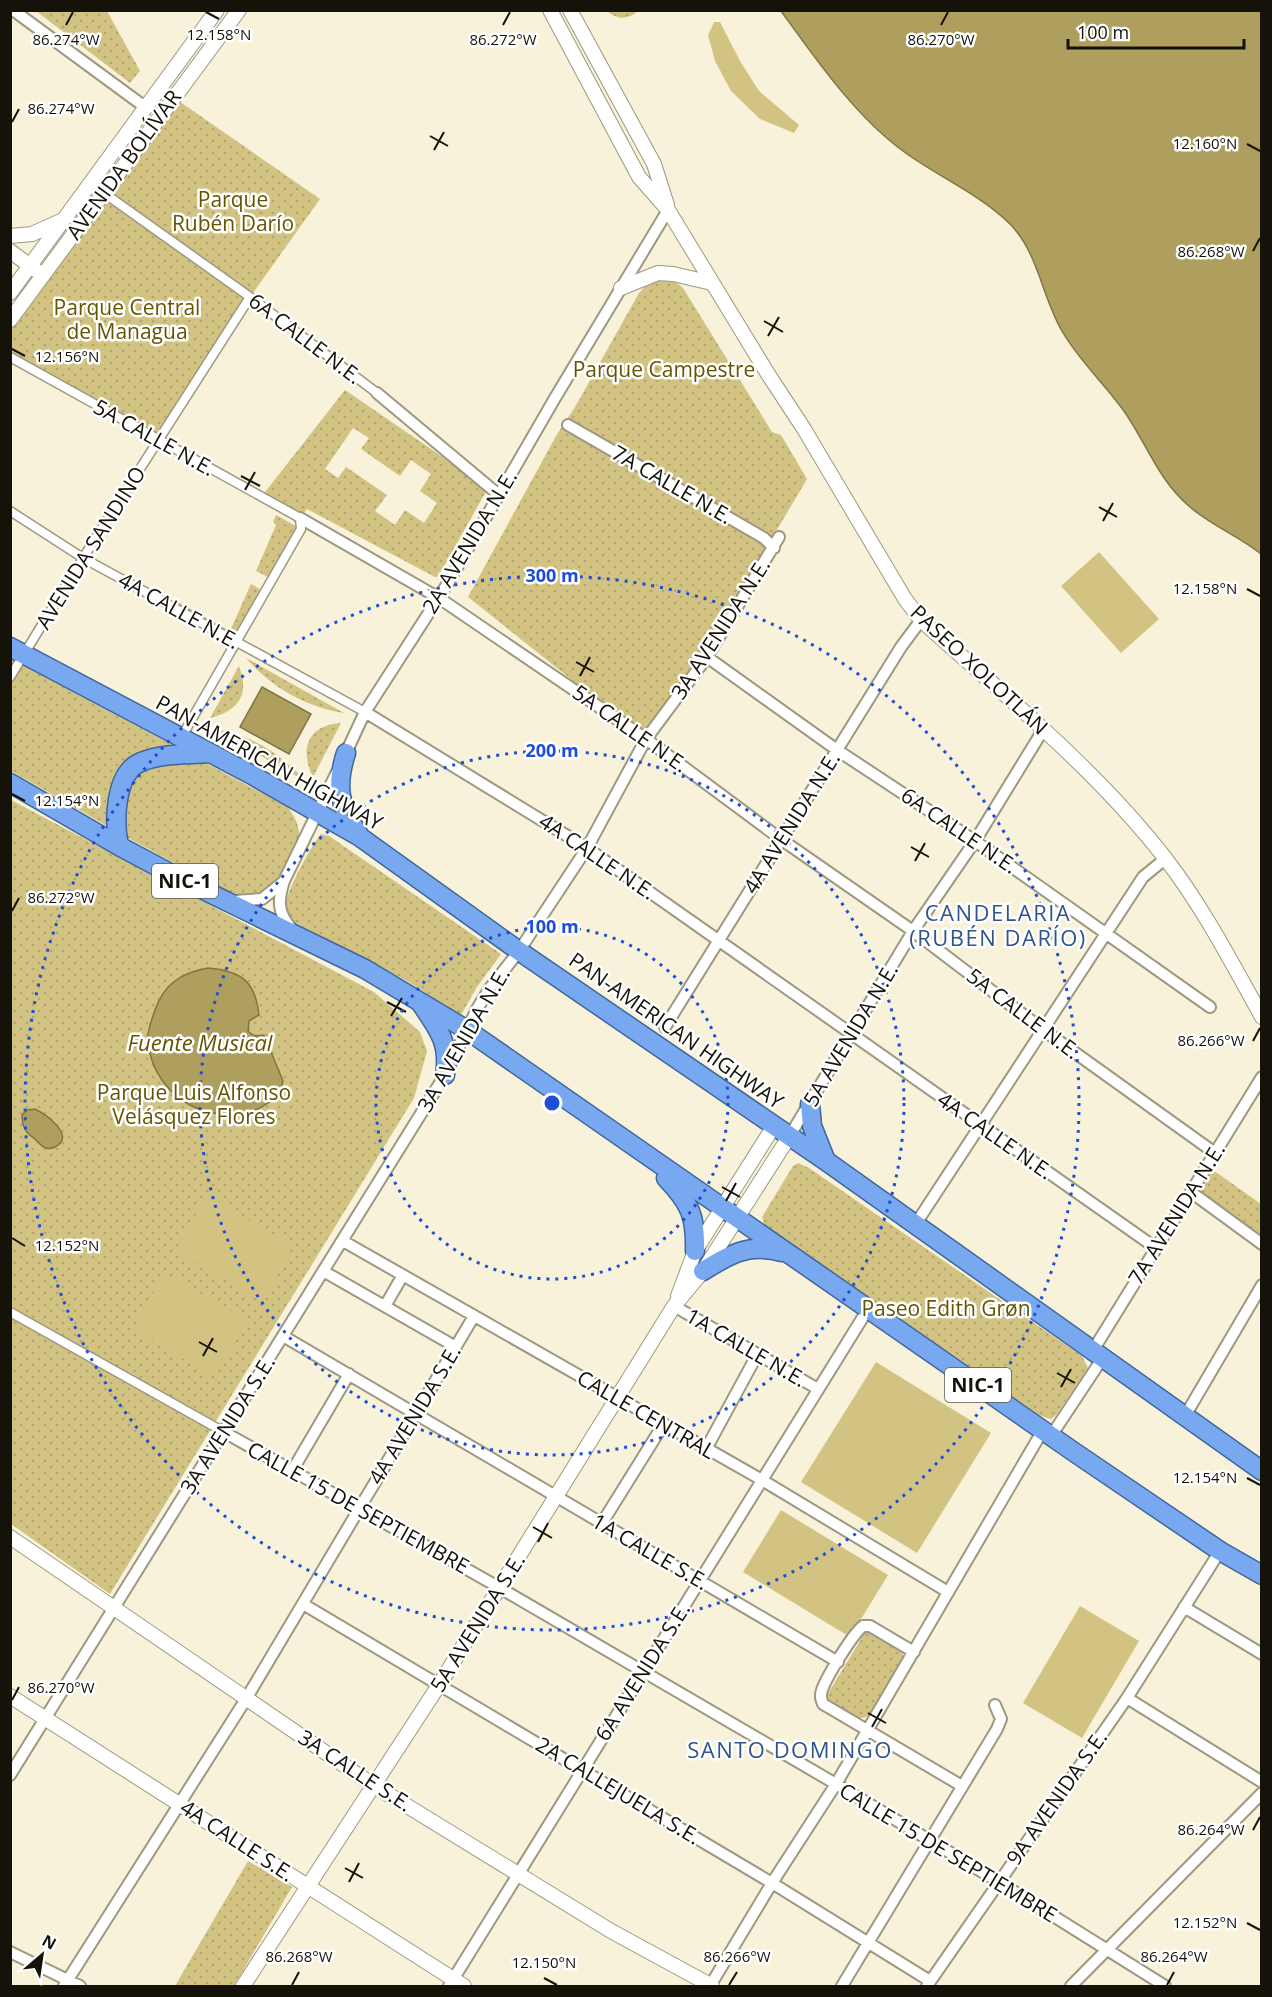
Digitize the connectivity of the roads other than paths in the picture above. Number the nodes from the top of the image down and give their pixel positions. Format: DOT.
graph roads {
  1 [pos="13,10"];
  2 [pos="217,10"];
  3 [pos="239,10"];
  4 [pos="550,10"];
  5 [pos="570,10"];
  6 [pos="145,107"];
  7 [pos="104,193"];
  8 [pos="668,210"];
  9 [pos="65,219"];
  10 [pos="10,236"];
  11 [pos="10,252"];
  12 [pos="30,266"];
  13 [pos="43,276"];
  14 [pos="712,283"];
  15 [pos="621,288"];
  16 [pos="10,293"];
  17 [pos="250,297"];
  18 [pos="10,320"];
  19 [pos="10,357"];
  20 [pos="377,393"];
  21 [pos="568,425"];
  22 [pos="159,441"];
  23 [pos="499,495"];
  24 [pos="10,510"];
  25 [pos="300,518"];
  26 [pos="780,537"];
  27 [pos="774,548"];
  28 [pos="83,558"];
  29 [pos="439,598"];
  30 [pos="921,620"];
  31 [pos="236,643"];
  32 [pos="10,647"];
  33 [pos="707,657"];
  34 [pos="10,677"];
  35 [pos="365,712"];
  36 [pos="1042,730"];
  37 [pos="181,738"];
  38 [pos="646,738"];
  39 [pos="837,750"];
  40 [pos="210,753"];
  41 [pos="346,753"];
  42 [pos="10,783"];
  43 [pos="318,812"];
  44 [pos="360,837"];
  45 [pos="782,840"];
  46 [pos="975,841"];
  47 [pos="119,846"];
  48 [pos="587,848"];
  49 [pos="1165,859"];
  50 [pos="284,881"];
  51 [pos="225,900"];
  52 [pos="913,931"];
  53 [pos="1106,932"];
  54 [pos="300,937"];
  55 [pos="719,940"];
  56 [pos="519,951"];
  57 [pos="417,999"];
  58 [pos="1210,1007"];
  59 [pos="1262,1017"];
  60 [pos="665,1027"];
  61 [pos="1042,1029"];
  62 [pos="467,1030"];
  63 [pos="850,1035"];
  64 [pos="445,1075"];
  65 [pos="1262,1077"];
  66 [pos="810,1104"];
  67 [pos="980,1125"];
  68 [pos="781,1131"];
  69 [pos="635,1147"];
  70 [pos="1215,1153"];
  71 [pos="826,1161"];
  72 [pos="1191,1192"];
  73 [pos="723,1207"];
  74 [pos="738,1218"];
  75 [pos="915,1225"];
  76 [pos="343,1241"];
  77 [pos="1262,1244"];
  78 [pos="1156,1248"];
  79 [pos="695,1251"];
  80 [pos="794,1257"];
  81 [pos="323,1271"];
  82 [pos="703,1271"];
  83 [pos="403,1275"];
  84 [pos="1262,1285"];
  85 [pos="385,1306"];
  86 [pos="674,1306"];
  87 [pos="868,1309"];
  88 [pos="10,1312"];
  89 [pos="474,1316"];
  90 [pos="284,1336"];
  91 [pos="456,1347"];
  92 [pos="757,1354"];
  93 [pos="1097,1355"];
  94 [pos="349,1374"];
  95 [pos="818,1389"];
  96 [pos="618,1399"];
  97 [pos="416,1413"];
  98 [pos="1185,1416"];
  99 [pos="663,1425"];
  100 [pos="224,1432"];
  101 [pos="1047,1433"];
  102 [pos="706,1449"];
  103 [pos="292,1471"];
  104 [pos="1262,1471"];
  105 [pos="762,1480"];
  106 [pos="556,1497"];
  107 [pos="359,1509"];
  108 [pos="602,1523"];
  109 [pos="10,1537"];
  110 [pos="10,1543"];
  111 [pos="31,1551"];
  112 [pos="1220,1551"];
  113 [pos="1262,1575"];
  114 [pos="699,1581"];
  115 [pos="500,1588"];
  116 [pos="948,1592"];
  117 [pos="303,1604"];
  118 [pos="1184,1607"];
  119 [pos="114,1609"];
  120 [pos="914,1652"];
  121 [pos="1262,1654"];
  122 [pos="838,1662"];
  123 [pos="643,1673"];
  124 [pos="439,1685"];
  125 [pos="10,1696"];
  126 [pos="1126,1698"];
  127 [pos="246,1699"];
  128 [pos="995,1706"];
  129 [pos="46,1719"];
  130 [pos="867,1730"];
  131 [pos="582,1770"];
  132 [pos="10,1775"];
  133 [pos="1262,1782"];
  134 [pos="836,1784"];
  135 [pos="373,1785"];
  136 [pos="962,1786"];
  137 [pos="1262,1793"];
  138 [pos="179,1804"];
  139 [pos="930,1841"];
  140 [pos="518,1874"];
  141 [pos="999,1882"];
  142 [pos="772,1883"];
  143 [pos="308,1886"];
  144 [pos="869,1943"];
  145 [pos="1107,1951"];
  146 [pos="10,1952"];
  147 [pos="66,1983"];
  148 [pos="455,1984"];
  149 [pos="929,1984"];
  150 [pos="80,1986"];
  151 [pos="243,1986"];
  152 [pos="711,1986"];
  153 [pos="842,1986"];
  154 [pos="1071,1986"];
  155 [pos="1165,1986"];
  1 -- 6 [label="street"];
  2 -- 6 [label="street, AVENIDA BOLÍVAR"];
  3 -- 7 [label="street, AVENIDA BOLÍVAR"];
  4 -- 8 [label="street, PASEO XOLOTLÁN"];
  5 -- 8 [label="street, PASEO XOLOTLÁN"];
  6 -- 9 [label="street, AVENIDA BOLÍVAR"];
  7 -- 13 [label="street, AVENIDA BOLÍVAR"];
  7 -- 17 [label="street, 6A CALLE N.E."];
  8 -- 14 [label="street, PASEO XOLOTLÁN"];
  8 -- 15 [label="street, 2A AVENIDA N.E."];
  9 -- 10 [label="street"];
  9 -- 12 [label="street, AVENIDA BOLÍVAR"];
  11 -- 12 [label="street"];
  12 -- 13 [label="street"];
  12 -- 16 [label="street, AVENIDA BOLÍVAR"];
  13 -- 18 [label="street, AVENIDA BOLÍVAR"];
  14 -- 15 [label="street"];
  14 -- 30 [label="street, PASEO XOLOTLÁN"];
  15 -- 23 [label="street, 2A AVENIDA N.E."];
  17 -- 20 [label="street, 6A CALLE N.E."];
  17 -- 22 [label="street, AVENIDA SANDINO"];
  19 -- 22 [label="street, 5A CALLE N.E."];
  20 -- 23 [label="street, 6A CALLE N.E."];
  21 -- 27 [label="street, 7A CALLE N.E."];
  22 -- 25 [label="street, 5A CALLE N.E."];
  22 -- 28 [label="street, AVENIDA SANDINO"];
  23 -- 29 [label="street, 2A AVENIDA N.E."];
  24 -- 28 [label="street, 4A CALLE N.E."];
  25 -- 29 [label="street, 5A CALLE N.E."];
  25 -- 31 [label="street"];
  26 -- 27 [label="street, 3A AVENIDA N.E."];
  27 -- 33 [label="street, 3A AVENIDA N.E."];
  28 -- 31 [label="street, 4A CALLE N.E."];
  28 -- 34 [label="street, AVENIDA SANDINO"];
  29 -- 35 [label="street, 2A AVENIDA N.E."];
  29 -- 38 [label="street, 5A CALLE N.E."];
  30 -- 36 [label="street, PASEO XOLOTLÁN"];
  30 -- 39 [label="street, 4A AVENIDA N.E."];
  31 -- 35 [label="street, 4A CALLE N.E."];
  31 -- 37 [label="street"];
  32 -- 37 [label="highway, PAN-AMERICAN HIGHWAY"];
  33 -- 38 [label="street, 3A AVENIDA N.E."];
  33 -- 39 [label="street, 6A CALLE N.E."];
  35 -- 41 [label="street, 2A AVENIDA N.E."];
  35 -- 48 [label="street, 4A CALLE N.E."];
  36 -- 46 [label="street, 5A AVENIDA N.E."];
  36 -- 49 [label="street, PASEO XOLOTLÁN"];
  37 -- 40 [label="highway, PAN-AMERICAN HIGHWAY"];
  38 -- 45 [label="street, 5A CALLE N.E."];
  38 -- 48 [label="street, 3A AVENIDA N.E."];
  39 -- 45 [label="street, 4A AVENIDA N.E."];
  39 -- 46 [label="street, 6A CALLE N.E."];
  40 -- 43 [label="highway, PAN-AMERICAN HIGHWAY"];
  40 -- 47 [label="highway"];
  41 -- 43 [label="street, 2A AVENIDA N.E."];
  41 -- 44 [label="highway"];
  42 -- 47 [label="highway, NIC-1"];
  43 -- 44 [label="highway, PAN-AMERICAN HIGHWAY"];
  43 -- 50 [label="street, 2A AVENIDA N.E."];
  44 -- 56 [label="highway, PAN-AMERICAN HIGHWAY"];
  45 -- 52 [label="street, 5A CALLE N.E."];
  45 -- 55 [label="street, 4A AVENIDA N.E."];
  46 -- 52 [label="street, 5A AVENIDA N.E."];
  46 -- 53 [label="street, 6A CALLE N.E."];
  47 -- 51 [label="highway, NIC-1"];
  48 -- 55 [label="street, 4A CALLE N.E."];
  48 -- 56 [label="street, 3A AVENIDA N.E."];
  49 -- 53 [label="street"];
  49 -- 59 [label="street, PASEO XOLOTLÁN"];
  50 -- 51 [label="street, 2A AVENIDA N.E."];
  50 -- 54 [label="street, 2A AVENIDA N.E."];
  51 -- 54 [label="highway, NIC-1"];
  52 -- 61 [label="street, 5A CALLE N.E."];
  52 -- 63 [label="street, 5A AVENIDA N.E."];
  53 -- 58 [label="street, 6A CALLE N.E."];
  53 -- 61 [label="street"];
  54 -- 57 [label="highway, NIC-1"];
  55 -- 60 [label="street, 4A AVENIDA N.E."];
  55 -- 63 [label="street, 4A CALLE N.E."];
  56 -- 62 [label="street, 3A AVENIDA N.E."];
  56 -- 68 [label="highway, PAN-AMERICAN HIGHWAY"];
  57 -- 62 [label="highway, NIC-1"];
  57 -- 64 [label="highway"];
  61 -- 67 [label="street"];
  61 -- 70 [label="street, 5A CALLE N.E."];
  62 -- 64 [label="street, 3A AVENIDA N.E."];
  62 -- 69 [label="highway, NIC-1"];
  63 -- 66 [label="street, 5A AVENIDA N.E."];
  63 -- 67 [label="street, 4A CALLE N.E."];
  64 -- 76 [label="street, 3A AVENIDA N.E."];
  65 -- 70 [label="street, 7A AVENIDA N.E."];
  66 -- 68 [label="street, 5A AVENIDA N.E."];
  66 -- 71 [label="highway"];
  67 -- 75 [label="street"];
  67 -- 78 [label="street, 4A CALLE N.E."];
  68 -- 71 [label="highway, PAN-AMERICAN HIGHWAY"];
  68 -- 73 [label="street, 5A AVENIDA N.E."];
  68 -- 74 [label="street, 5A AVENIDA N.E."];
  69 -- 73 [label="highway, NIC-1"];
  69 -- 79 [label="highway"];
  70 -- 72 [label="street, 7A AVENIDA N.E."];
  71 -- 75 [label="highway, PAN-AMERICAN HIGHWAY"];
  72 -- 77 [label="street"];
  72 -- 78 [label="street, 7A AVENIDA N.E."];
  73 -- 74 [label="highway, NIC-1"];
  73 -- 79 [label="street, 5A AVENIDA N.E."];
  74 -- 80 [label="highway, NIC-1"];
  74 -- 82 [label="street, 5A AVENIDA N.E."];
  75 -- 93 [label="highway, PAN-AMERICAN HIGHWAY"];
  76 -- 81 [label="street, 3A AVENIDA S.E."];
  76 -- 83 [label="street, CALLE CENTRAL"];
  78 -- 93 [label="street, 7A AVENIDA N.E."];
  79 -- 86 [label="street, 5A AVENIDA N.E."];
  80 -- 82 [label="highway"];
  80 -- 87 [label="highway, NIC-1"];
  81 -- 85 [label="street"];
  81 -- 90 [label="street, 3A AVENIDA S.E."];
  82 -- 86 [label="street, 5A AVENIDA N.E."];
  83 -- 85 [label="street"];
  83 -- 89 [label="street, CALLE CENTRAL"];
  84 -- 98 [label="street"];
  85 -- 91 [label="street"];
  86 -- 92 [label="street, 1A CALLE N.E."];
  86 -- 96 [label="street, 5A AVENIDA N.E."];
  87 -- 95 [label="street, 6A AVENIDA S.E."];
  87 -- 101 [label="highway, NIC-1"];
  88 -- 100 [label="street, CALLE 15 DE SEPTIEMBRE"];
  89 -- 91 [label="street, 4A AVENIDA S.E."];
  89 -- 96 [label="street, CALLE CENTRAL"];
  90 -- 94 [label="street, 1A CALLE S.E."];
  90 -- 100 [label="street, 3A AVENIDA S.E."];
  91 -- 97 [label="street, 4A AVENIDA S.E."];
  92 -- 95 [label="street, 1A CALLE N.E."];
  92 -- 102 [label="street"];
  93 -- 98 [label="highway, PAN-AMERICAN HIGHWAY"];
  93 -- 101 [label="street, 7A AVENIDA N.E."];
  94 -- 97 [label="street, 1A CALLE S.E."];
  94 -- 103 [label="street"];
  95 -- 105 [label="street, 6A AVENIDA S.E."];
  96 -- 99 [label="street, CALLE CENTRAL"];
  96 -- 106 [label="street, 5A AVENIDA S.E."];
  97 -- 106 [label="street, 1A CALLE S.E."];
  97 -- 107 [label="street, 4A AVENIDA S.E."];
  98 -- 104 [label="highway, PAN-AMERICAN HIGHWAY"];
  99 -- 102 [label="street, CALLE CENTRAL"];
  99 -- 108 [label="street"];
  100 -- 103 [label="street, CALLE 15 DE SEPTIEMBRE"];
  100 -- 119 [label="street, 3A AVENIDA S.E."];
  101 -- 112 [label="highway, NIC-1"];
  101 -- 116 [label="street, 7A AVENIDA N.E."];
  102 -- 105 [label="street, CALLE CENTRAL"];
  103 -- 107 [label="street, CALLE 15 DE SEPTIEMBRE"];
  105 -- 114 [label="street, 6A AVENIDA S.E."];
  105 -- 116 [label="street, CALLE CENTRAL"];
  106 -- 108 [label="street, 1A CALLE S.E."];
  106 -- 115 [label="street, 5A AVENIDA S.E."];
  107 -- 115 [label="street, CALLE 15 DE SEPTIEMBRE"];
  107 -- 117 [label="street, 4A AVENIDA S.E."];
  108 -- 114 [label="street, 1A CALLE S.E."];
  109 -- 111 [label="street, 3A CALLE S.E."];
  110 -- 111 [label="street"];
  111 -- 119 [label="street, 3A CALLE S.E."];
  112 -- 113 [label="highway, NIC-1"];
  112 -- 118 [label="street, 9A AVENIDA S.E."];
  114 -- 122 [label="street, 1A CALLE S.E."];
  114 -- 123 [label="street, 6A AVENIDA S.E."];
  115 -- 123 [label="street, CALLE 15 DE SEPTIEMBRE"];
  115 -- 124 [label="street, 5A AVENIDA S.E."];
  116 -- 120 [label="street, 7A AVENIDA N.E."];
  117 -- 124 [label="street, 2A CALLEJUELA S.E."];
  117 -- 127 [label="street, 4A AVENIDA S.E."];
  118 -- 121 [label="street"];
  118 -- 126 [label="street, 9A AVENIDA S.E."];
  119 -- 127 [label="street, 3A CALLE S.E."];
  119 -- 129 [label="street"];
  120 -- 122 [label="street"];
  120 -- 130 [label="street, 7A AVENIDA N.E."];
  122 -- 130 [label="street"];
  123 -- 131 [label="street, 6A AVENIDA S.E."];
  123 -- 134 [label="street, CALLE 15 DE SEPTIEMBRE"];
  124 -- 131 [label="street, 2A CALLEJUELA S.E."];
  124 -- 135 [label="street, 5A AVENIDA S.E."];
  125 -- 129 [label="street, 4A CALLE S.E."];
  126 -- 133 [label="street"];
  126 -- 141 [label="street, 9A AVENIDA S.E."];
  127 -- 135 [label="street, 3A CALLE S.E."];
  127 -- 138 [label="street"];
  128 -- 136 [label="street"];
  129 -- 132 [label="street"];
  129 -- 138 [label="street, 4A CALLE S.E."];
  130 -- 134 [label="street, 7A AVENIDA N.E."];
  130 -- 136 [label="street"];
  131 -- 140 [label="street, 6A AVENIDA S.E."];
  131 -- 142 [label="street, 2A CALLEJUELA S.E."];
  134 -- 139 [label="street, CALLE 15 DE SEPTIEMBRE"];
  134 -- 142 [label="street, 7A AVENIDA N.E."];
  135 -- 140 [label="street, 3A CALLE S.E."];
  135 -- 143 [label="street"];
  136 -- 139 [label="street"];
  137 -- 145 [label="street"];
  138 -- 143 [label="street, 4A CALLE S.E."];
  138 -- 147 [label="street"];
  139 -- 141 [label="street, CALLE 15 DE SEPTIEMBRE"];
  139 -- 144 [label="street"];
  140 -- 148 [label="street, 6A AVENIDA S.E."];
  140 -- 152 [label="street, 3A CALLE S.E."];
  141 -- 145 [label="street, CALLE 15 DE SEPTIEMBRE"];
  141 -- 149 [label="street, 9A AVENIDA S.E."];
  142 -- 144 [label="street, 2A CALLEJUELA S.E."];
  142 -- 152 [label="street, 7A AVENIDA N.E."];
  143 -- 148 [label="street, 4A CALLE S.E."];
  143 -- 151 [label="street"];
  144 -- 149 [label="street, 2A CALLEJUELA S.E."];
  144 -- 153 [label="street"];
  145 -- 154 [label="street"];
  145 -- 155 [label="street, CALLE 15 DE SEPTIEMBRE"];
  146 -- 147 [label="street"];
  147 -- 150 [label="street"];
}
